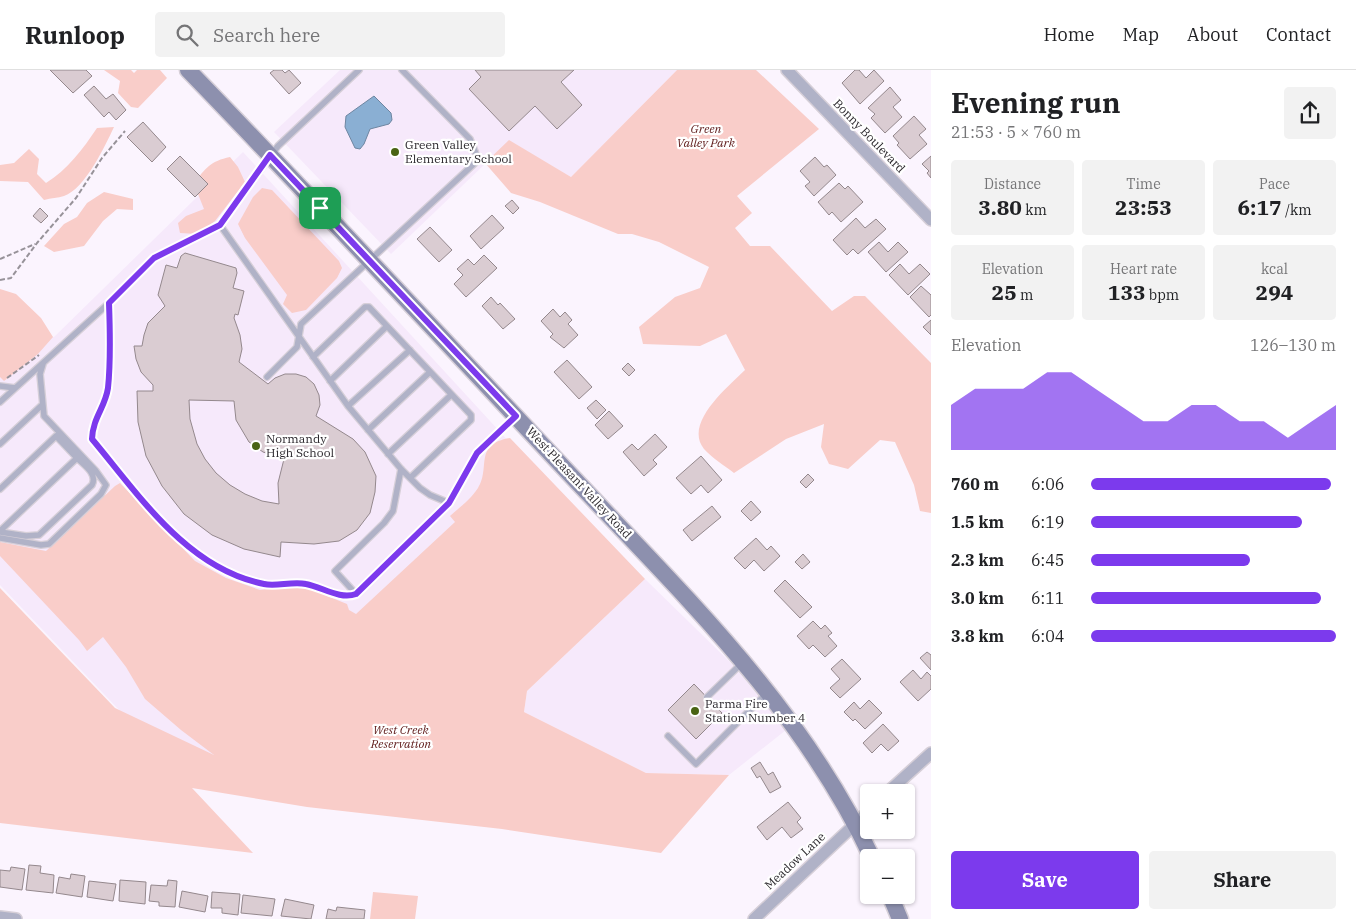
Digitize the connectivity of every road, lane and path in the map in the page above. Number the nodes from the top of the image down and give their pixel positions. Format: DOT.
graph roads {
  1 [pos="188,70"];
  2 [pos="359,70"];
  3 [pos="402,70"];
  4 [pos="787,70"];
  5 [pos="124,130"];
  6 [pos="270,155"];
  7 [pos="931,220"];
  8 [pos="220,225"];
  9 [pos="37,243"];
  10 [pos="0,259"];
  11 [pos="371,262"];
  12 [pos="0,280"];
  13 [pos="109,303"];
  14 [pos="387,326"];
  15 [pos="299,335"];
  16 [pos="410,350"];
  17 [pos="313,357"];
  18 [pos="45,361"];
  19 [pos="430,372"];
  20 [pos="267,377"];
  21 [pos="330,381"];
  22 [pos="2,383"];
  23 [pos="15,388"];
  24 [pos="452,395"];
  25 [pos="0,402"];
  26 [pos="42,405"];
  27 [pos="348,406"];
  28 [pos="516,416"];
  29 [pos="368,430"];
  30 [pos="0,444"];
  31 [pos="388,454"];
  32 [pos="77,458"];
  33 [pos="401,469"];
  34 [pos="410,478"];
  35 [pos="0,489"];
  36 [pos="449,503"];
  37 [pos="0,532"];
  38 [pos="0,538"];
  39 [pos="356,594"];
  40 [pos="745,661"];
  41 [pos="768,691"];
  42 [pos="707,697"];
  43 [pos="668,736"];
  44 [pos="931,753"];
  45 [pos="897,784"];
  46 [pos="860,819"];
  47 [pos="856,823"];
  48 [pos="868,849"];
  49 [pos="894,904"];
  50 [pos="0,917"];
  51 [pos="16,919"];
  52 [pos="754,919"];
  53 [pos="900,919"];
  1 -- 6 [label="main road, West Pleasant Valley Road"];
  2 -- 6 [label="lane"];
  3 -- 11 [label="lane"];
  4 -- 7 [label="street, Bonny Boulevard"];
  5 -- 9 [label="path"];
  6 -- 8 [label="lane"];
  6 -- 11 [label="main road, West Pleasant Valley Road"];
  8 -- 13 [label="lane"];
  8 -- 15 [label="lane"];
  9 -- 10 [label="path"];
  9 -- 12 [label="path"];
  11 -- 15 [label="lane"];
  11 -- 28 [label="main road, West Pleasant Valley Road"];
  13 -- 18 [label="lane"];
  13 -- 39 [label="lane"];
  14 -- 16 [label="lane"];
  14 -- 17 [label="lane"];
  14 -- 21 [label="lane"];
  15 -- 17 [label="lane"];
  15 -- 20 [label="lane"];
  16 -- 19 [label="lane"];
  16 -- 27 [label="lane"];
  17 -- 21 [label="lane"];
  18 -- 22 [label="path"];
  18 -- 23 [label="lane"];
  18 -- 26 [label="lane"];
  19 -- 24 [label="lane"];
  19 -- 29 [label="lane"];
  21 -- 27 [label="lane"];
  22 -- 23 [label="lane"];
  23 -- 25 [label="lane"];
  24 -- 31 [label="lane"];
  24 -- 34 [label="lane"];
  26 -- 30 [label="lane"];
  26 -- 38 [label="lane"];
  27 -- 29 [label="lane"];
  28 -- 36 [label="lane"];
  28 -- 40 [label="main road, West Pleasant Valley Road"];
  29 -- 31 [label="lane"];
  31 -- 33 [label="lane"];
  32 -- 35 [label="lane"];
  32 -- 37 [label="lane"];
  32 -- 37 [label="lane"];
  33 -- 34 [label="lane"];
  33 -- 39 [label="lane"];
  34 -- 36 [label="lane"];
  36 -- 39 [label="lane"];
  40 -- 41 [label="main road, West Pleasant Valley Road"];
  40 -- 42 [label="lane"];
  41 -- 43 [label="lane"];
  41 -- 47 [label="main road, West Pleasant Valley Road"];
  44 -- 45 [label="street"];
  46 -- 47 [label="street, Meadow Lane"];
  47 -- 48 [label="main road, West Pleasant Valley Road"];
  47 -- 52 [label="street, Meadow Lane"];
  49 -- 53 [label="main road"];
  50 -- 51 [label="street"];
}
